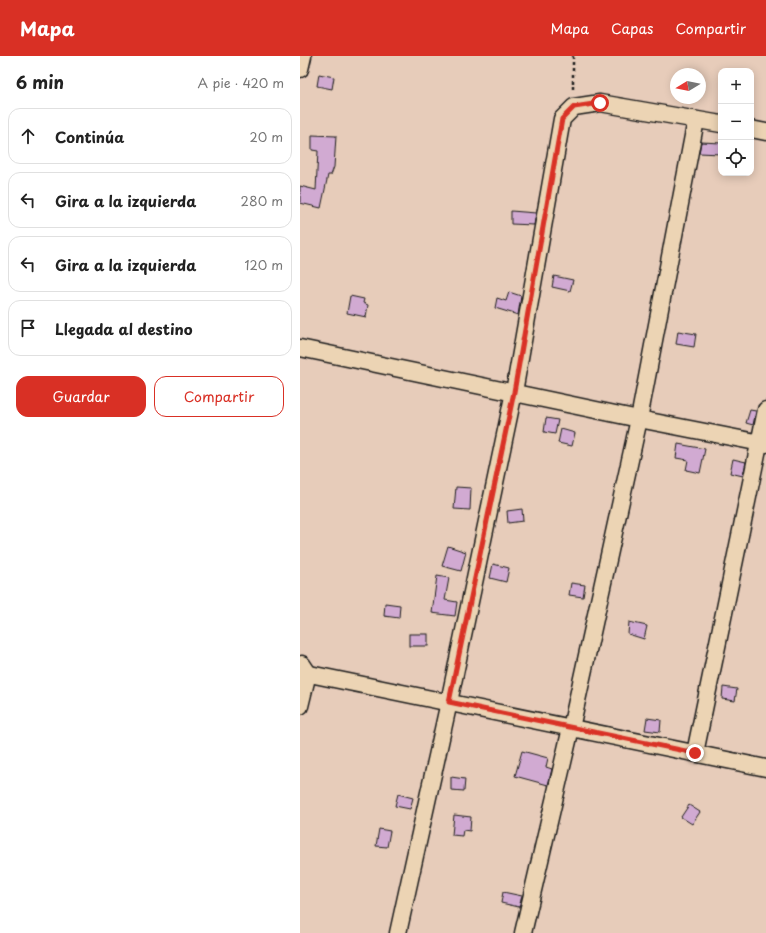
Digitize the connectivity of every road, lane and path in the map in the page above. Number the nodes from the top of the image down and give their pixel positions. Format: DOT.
graph roads {
  1 [pos="303,56"];
  2 [pos="573,56"];
  3 [pos="300,69"];
  4 [pos="574,107"];
  5 [pos="696,120"];
  6 [pos="718,124"];
  7 [pos="754,130"];
  8 [pos="766,132"];
  9 [pos="300,348"];
  10 [pos="514,392"];
  11 [pos="766,410"];
  12 [pos="638,419"];
  13 [pos="763,443"];
  14 [pos="302,669"];
  15 [pos="449,702"];
  16 [pos="300,706"];
  17 [pos="571,728"];
  18 [pos="695,753"];
  19 [pos="766,768"];
  20 [pos="398,933"];
  21 [pos="522,933"];
  1 -- 3 [label="street"];
  2 -- 4 [label="path"];
  4 -- 5 [label="street"];
  4 -- 10 [label="street"];
  5 -- 6 [label="street"];
  5 -- 12 [label="street"];
  7 -- 8 [label="street"];
  9 -- 10 [label="street"];
  10 -- 12 [label="street"];
  10 -- 15 [label="street"];
  11 -- 13 [label="street"];
  12 -- 13 [label="street"];
  12 -- 17 [label="street"];
  13 -- 18 [label="street"];
  14 -- 15 [label="street"];
  14 -- 16 [label="street"];
  15 -- 17 [label="street"];
  15 -- 20 [label="street"];
  17 -- 18 [label="street"];
  17 -- 21 [label="street"];
  18 -- 19 [label="street"];
}
